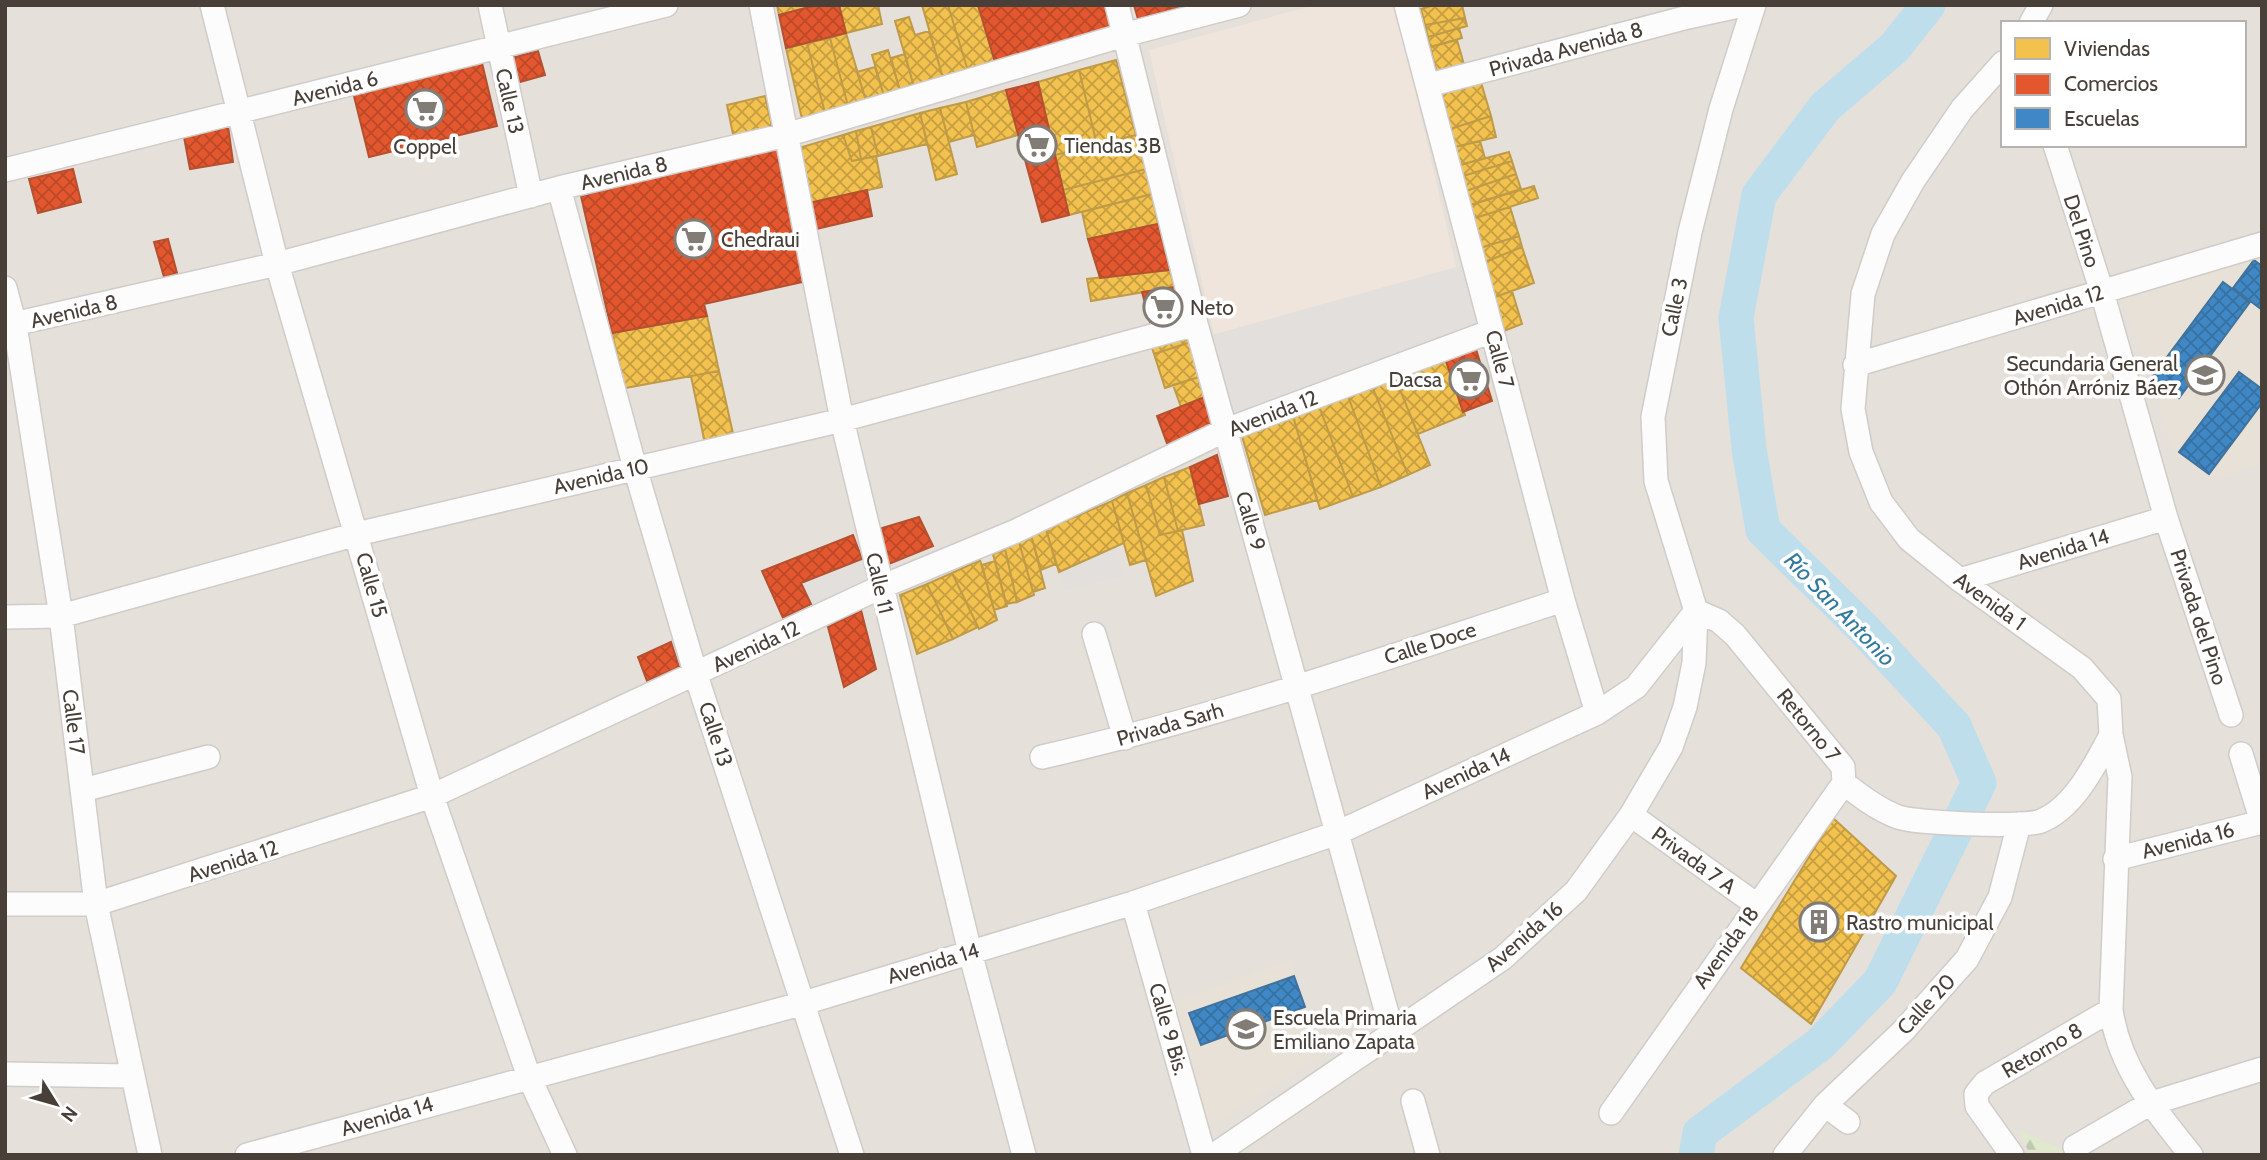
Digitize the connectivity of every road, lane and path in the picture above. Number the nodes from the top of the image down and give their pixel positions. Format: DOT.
graph roads {
  1 [pos="212,5"];
  2 [pos="489,5"];
  3 [pos="666,5"];
  4 [pos="761,5"];
  5 [pos="1116,5"];
  6 [pos="1239,5"];
  7 [pos="1406,5"];
  8 [pos="1744,5"];
  9 [pos="1754,5"];
  10 [pos="2041,5"];
  11 [pos="1686,11"];
  12 [pos="2032,21"];
  13 [pos="1124,35"];
  14 [pos="498,47"];
  15 [pos="2001,65"];
  16 [pos="1429,85"];
  17 [pos="237,112"];
  18 [pos="786,135"];
  19 [pos="2056,147"];
  20 [pos="5,170"];
  21 [pos="559,188"];
  22 [pos="531,196"];
  23 [pos="2262,244"];
  24 [pos="277,264"];
  25 [pos="5,288"];
  26 [pos="2102,292"];
  27 [pos="1196,324"];
  28 [pos="10,325"];
  29 [pos="1492,331"];
  30 [pos="1855,365"];
  31 [pos="842,421"];
  32 [pos="1226,430"];
  33 [pos="635,468"];
  34 [pos="2166,519"];
  35 [pos="357,534"];
  36 [pos="1960,580"];
  37 [pos="881,587"];
  38 [pos="1563,600"];
  39 [pos="1696,611"];
  40 [pos="61,616"];
  41 [pos="5,617"];
  42 [pos="1094,634"];
  43 [pos="696,675"];
  44 [pos="1298,687"];
  45 [pos="1597,713"];
  46 [pos="2231,715"];
  47 [pos="2111,735"];
  48 [pos="1125,738"];
  49 [pos="2241,754"];
  50 [pos="208,757"];
  51 [pos="1042,757"];
  52 [pos="1844,783"];
  53 [pos="83,790"];
  54 [pos="432,796"];
  55 [pos="1631,815"];
  56 [pos="2262,822"];
  57 [pos="2014,824"];
  58 [pos="1337,833"];
  59 [pos="2115,859"];
  60 [pos="1133,903"];
  61 [pos="5,904"];
  62 [pos="96,904"];
  63 [pos="1757,905"];
  64 [pos="970,952"];
  65 [pos="804,1003"];
  66 [pos="2110,1010"];
  67 [pos="1393,1035"];
  68 [pos="2262,1069"];
  69 [pos="5,1074"];
  70 [pos="131,1076"];
  71 [pos="529,1077"];
  72 [pos="1413,1101"];
  73 [pos="2149,1104"];
  74 [pos="1825,1105"];
  75 [pos="1611,1113"];
  76 [pos="1848,1122"];
  77 [pos="2075,1147"];
  78 [pos="150,1155"];
  79 [pos="247,1155"];
  80 [pos="565,1155"];
  81 [pos="852,1155"];
  82 [pos="1024,1155"];
  83 [pos="1204,1155"];
  84 [pos="1214,1155"];
  85 [pos="1428,1155"];
  86 [pos="1785,1155"];
  87 [pos="2012,1155"];
  88 [pos="2191,1155"];
  1 -- 17 [label="street, Calle 15"];
  2 -- 14 [label="street, Calle 13"];
  3 -- 14 [label="street, Avenida 6"];
  4 -- 18 [label="street, Calle 11"];
  5 -- 13 [label="street, Calle 9"];
  6 -- 13 [label="street, Avenida 8"];
  7 -- 16 [label="street, Calle 7"];
  8 -- 11 [label="street, Privada Avenida 8"];
  9 -- 39 [label="street, Calle 3"];
  10 -- 12 [label="street"];
  11 -- 16 [label="street, Privada Avenida 8"];
  13 -- 18 [label="street, Avenida 8"];
  13 -- 27 [label="street, Calle 9"];
  14 -- 17 [label="street, Avenida 6"];
  14 -- 22 [label="street, Calle 13"];
  15 -- 30 [label="street, Avenida 1"];
  16 -- 29 [label="street, Calle 7"];
  17 -- 20 [label="street, Avenida 6"];
  17 -- 24 [label="street, Calle 15"];
  18 -- 21 [label="street, Avenida 8"];
  18 -- 31 [label="street, Calle 11"];
  19 -- 26 [label="street, Del Pino"];
  21 -- 22 [label="street, Avenida 8"];
  21 -- 33 [label="street, Calle 13"];
  22 -- 24 [label="street, Avenida 8"];
  23 -- 26 [label="street, Avenida 12"];
  24 -- 28 [label="street, Avenida 8"];
  24 -- 35 [label="street, Calle 15"];
  25 -- 28 [label="street, Calle 17"];
  26 -- 30 [label="street, Avenida 12"];
  26 -- 34 [label="street, Del Pino"];
  27 -- 31 [label="street, Avenida 10"];
  27 -- 32 [label="street, Calle 9"];
  28 -- 40 [label="street, Calle 17"];
  29 -- 32 [label="street, Avenida 12"];
  29 -- 38 [label="street, Calle 7"];
  30 -- 36 [label="street, Avenida 1"];
  31 -- 33 [label="street, Avenida 10"];
  31 -- 37 [label="street, Calle 11"];
  32 -- 37 [label="street, Avenida 12"];
  32 -- 44 [label="street, Calle 9"];
  33 -- 35 [label="street, Avenida 10"];
  33 -- 43 [label="street, Calle 13"];
  34 -- 36 [label="street, Avenida 14"];
  34 -- 46 [label="street, Privada del Pino"];
  35 -- 40 [label="street, Avenida 10"];
  35 -- 54 [label="street, Calle 15"];
  36 -- 47 [label="street, Avenida 1"];
  37 -- 43 [label="street, Avenida 12"];
  37 -- 64 [label="street, Calle 11"];
  38 -- 44 [label="street, Calle Doce"];
  38 -- 45 [label="street, Calle 7"];
  39 -- 45 [label="street"];
  39 -- 52 [label="street, Retorno 7"];
  39 -- 55 [label="street, Avenida 16"];
  40 -- 41 [label="street, Avenida 10"];
  40 -- 53 [label="street, Calle 17"];
  42 -- 48 [label="street"];
  43 -- 54 [label="street, Avenida 12"];
  43 -- 65 [label="street, Calle 13"];
  44 -- 48 [label="street, Privada Sarh"];
  44 -- 58 [label="street, Calle 9"];
  45 -- 58 [label="street, Avenida 14"];
  47 -- 57 [label="street, Retorno 7"];
  47 -- 59 [label="street, Avenida 1"];
  48 -- 51 [label="street, Privada Sarh"];
  49 -- 56 [label="street"];
  50 -- 53 [label="street"];
  52 -- 57 [label="street, Retorno 7"];
  52 -- 63 [label="street, Avenida 18"];
  53 -- 62 [label="street, Calle 17"];
  54 -- 62 [label="street, Avenida 12"];
  54 -- 71 [label="street, Calle 15"];
  55 -- 63 [label="street, Privada 7 A"];
  55 -- 67 [label="street, Avenida 16"];
  56 -- 59 [label="street, Avenida 16"];
  57 -- 74 [label="street, Calle 20"];
  58 -- 60 [label="street, Avenida 14"];
  58 -- 67 [label="street, Calle 9"];
  59 -- 66 [label="street, Avenida 1"];
  60 -- 64 [label="street, Avenida 14"];
  60 -- 83 [label="street, Calle 9 Bis."];
  61 -- 62 [label="street, Avenida 12"];
  62 -- 70 [label="street, Calle 17"];
  63 -- 75 [label="street, Avenida 18"];
  64 -- 65 [label="street, Avenida 14"];
  64 -- 82 [label="street, Calle 11"];
  65 -- 71 [label="street, Avenida 14"];
  65 -- 81 [label="street, Calle 13"];
  66 -- 73 [label="street, Avenida 1"];
  66 -- 87 [label="street, Retorno 8"];
  67 -- 84 [label="street, Avenida 16"];
  68 -- 73 [label="street"];
  69 -- 70 [label="street"];
  70 -- 78 [label="street, Calle 17"];
  71 -- 79 [label="street, Avenida 14"];
  71 -- 80 [label="street, Calle 15"];
  72 -- 85 [label="street"];
  73 -- 77 [label="street"];
  73 -- 88 [label="street, Avenida 1"];
  74 -- 76 [label="street"];
  74 -- 86 [label="street, Calle 20"];
}
